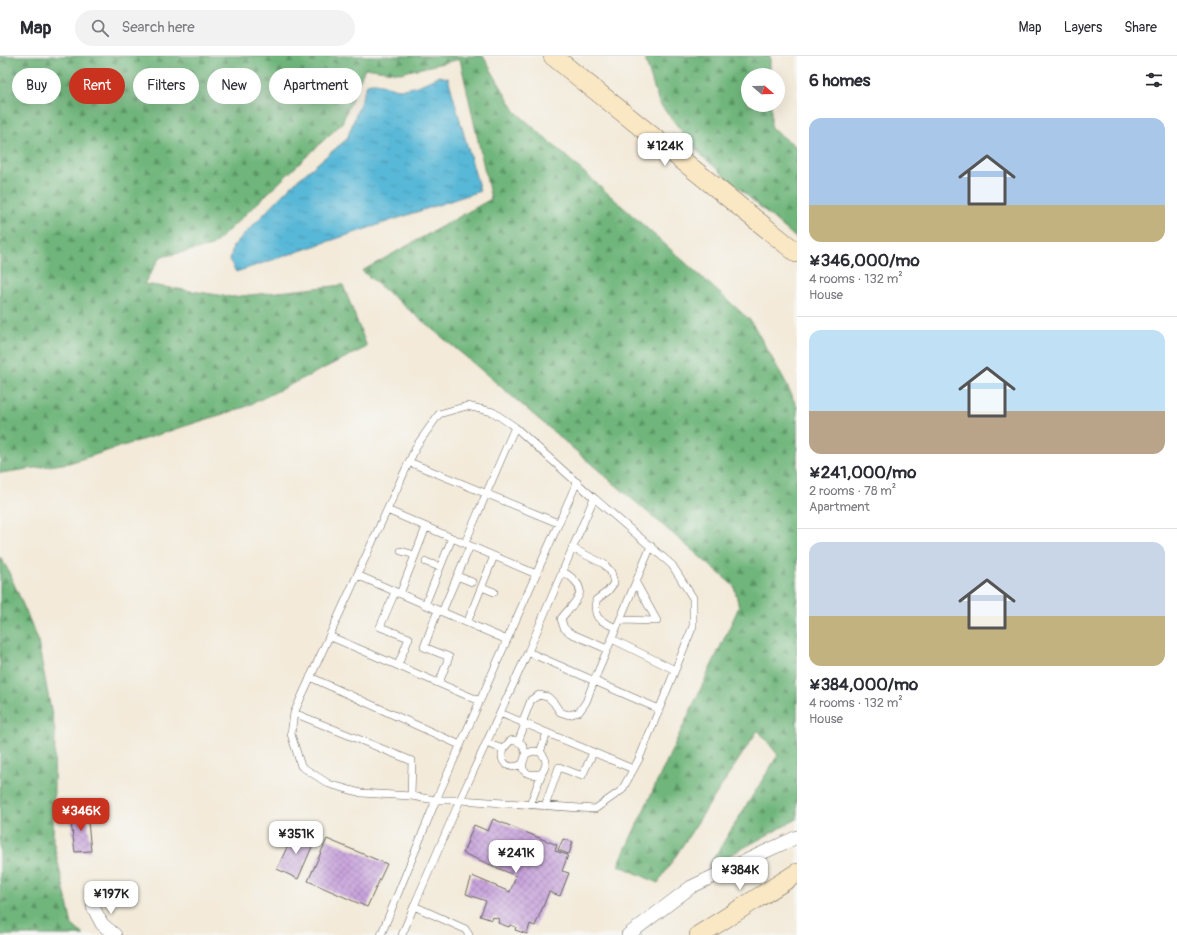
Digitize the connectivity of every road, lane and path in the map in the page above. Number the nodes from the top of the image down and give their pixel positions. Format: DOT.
graph roads {
  1 [pos="553,56"];
  2 [pos="797,253"];
  3 [pos="515,427"];
  4 [pos="409,462"];
  5 [pos="577,482"];
  6 [pos="486,494"];
  7 [pos="594,498"];
  8 [pos="387,510"];
  9 [pos="558,524"];
  10 [pos="426,527"];
  11 [pos="452,538"];
  12 [pos="467,544"];
  13 [pos="651,546"];
  14 [pos="572,548"];
  15 [pos="401,550"];
  16 [pos="415,555"];
  17 [pos="494,556"];
  18 [pos="426,562"];
  19 [pos="440,567"];
  20 [pos="562,571"];
  21 [pos="536,574"];
  22 [pos="357,575"];
  23 [pos="457,576"];
  24 [pos="472,582"];
  25 [pos="636,583"];
  26 [pos="482,587"];
  27 [pos="494,592"];
  28 [pos="397,593"];
  29 [pos="425,605"];
  30 [pos="440,611"];
  31 [pos="620,620"];
  32 [pos="467,623"];
  33 [pos="616,628"];
  34 [pos="329,636"];
  35 [pos="612,639"];
  36 [pos="507,640"];
  37 [pos="607,649"];
  38 [pos="528,652"];
  39 [pos="398,666"];
  40 [pos="675,670"];
  41 [pos="310,677"];
  42 [pos="594,681"];
  43 [pos="439,683"];
  44 [pos="480,701"];
  45 [pos="659,709"];
  46 [pos="294,713"];
  47 [pos="500,713"];
  48 [pos="523,723"];
  49 [pos="547,734"];
  50 [pos="518,742"];
  51 [pos="486,743"];
  52 [pos="460,745"];
  53 [pos="503,749"];
  54 [pos="540,752"];
  55 [pos="593,753"];
  56 [pos="526,754"];
  57 [pos="522,764"];
  58 [pos="633,769"];
  59 [pos="542,773"];
  60 [pos="411,796"];
  61 [pos="436,800"];
  62 [pos="460,800"];
  63 [pos="530,805"];
  64 [pos="545,806"];
  65 [pos="797,837"];
  66 [pos="797,873"];
  67 [pos="414,906"];
  68 [pos="93,907"];
  69 [pos="115,935"];
  70 [pos="381,935"];
  71 [pos="402,935"];
  72 [pos="469,935"];
  73 [pos="628,935"];
  74 [pos="699,935"];
  1 -- 2 [label="street"];
  3 -- 4 [label="lane"];
  3 -- 5 [label="lane"];
  3 -- 6 [label="lane"];
  4 -- 6 [label="lane"];
  4 -- 8 [label="lane"];
  5 -- 7 [label="lane"];
  5 -- 9 [label="lane"];
  6 -- 9 [label="lane"];
  6 -- 12 [label="lane"];
  7 -- 13 [label="lane"];
  7 -- 14 [label="lane"];
  8 -- 10 [label="lane"];
  8 -- 22 [label="lane"];
  9 -- 21 [label="lane"];
  10 -- 11 [label="lane"];
  10 -- 16 [label="lane"];
  11 -- 12 [label="lane"];
  11 -- 19 [label="lane"];
  12 -- 17 [label="lane"];
  12 -- 23 [label="lane"];
  13 -- 25 [label="lane"];
  13 -- 40 [label="lane"];
  14 -- 20 [label="lane"];
  14 -- 33 [label="lane"];
  15 -- 16 [label="lane"];
  16 -- 28 [label="lane"];
  17 -- 21 [label="lane"];
  17 -- 26 [label="lane"];
  18 -- 19 [label="lane"];
  19 -- 29 [label="lane"];
  20 -- 37 [label="lane"];
  20 -- 38 [label="lane"];
  21 -- 36 [label="lane"];
  22 -- 28 [label="lane"];
  22 -- 34 [label="lane"];
  23 -- 24 [label="lane"];
  23 -- 30 [label="lane"];
  25 -- 31 [label="lane"];
  25 -- 31 [label="lane"];
  26 -- 27 [label="lane"];
  26 -- 32 [label="lane"];
  28 -- 29 [label="lane"];
  28 -- 39 [label="lane"];
  29 -- 30 [label="lane"];
  30 -- 32 [label="lane"];
  30 -- 43 [label="lane"];
  31 -- 33 [label="lane"];
  32 -- 36 [label="lane"];
  33 -- 35 [label="lane"];
  34 -- 39 [label="lane"];
  34 -- 41 [label="lane"];
  35 -- 37 [label="lane"];
  35 -- 40 [label="lane"];
  36 -- 44 [label="lane"];
  37 -- 42 [label="lane"];
  38 -- 42 [label="lane"];
  38 -- 47 [label="lane"];
  39 -- 43 [label="lane"];
  40 -- 45 [label="lane"];
  41 -- 46 [label="lane"];
  41 -- 52 [label="lane"];
  42 -- 45 [label="lane"];
  42 -- 48 [label="lane"];
  43 -- 44 [label="lane"];
  44 -- 52 [label="lane"];
  45 -- 58 [label="lane"];
  46 -- 60 [label="lane"];
  46 -- 60 [label="lane"];
  47 -- 48 [label="lane"];
  47 -- 51 [label="lane"];
  48 -- 49 [label="lane"];
  48 -- 50 [label="lane"];
  49 -- 54 [label="lane"];
  49 -- 55 [label="lane"];
  50 -- 53 [label="lane"];
  50 -- 56 [label="lane"];
  51 -- 53 [label="lane"];
  51 -- 62 [label="lane"];
  52 -- 61 [label="lane"];
  53 -- 57 [label="lane"];
  54 -- 56 [label="lane"];
  54 -- 59 [label="lane"];
  55 -- 58 [label="lane"];
  55 -- 64 [label="lane"];
  56 -- 57 [label="lane"];
  57 -- 59 [label="lane"];
  58 -- 64 [label="lane"];
  59 -- 63 [label="lane"];
  60 -- 61 [label="lane"];
  61 -- 62 [label="lane"];
  61 -- 70 [label="lane"];
  62 -- 63 [label="lane"];
  62 -- 67 [label="lane"];
  63 -- 64 [label="lane"];
  65 -- 73 [label="street"];
  66 -- 74 [label="street"];
  67 -- 71 [label="lane"];
  67 -- 72 [label="lane"];
  68 -- 69 [label="street"];
}
